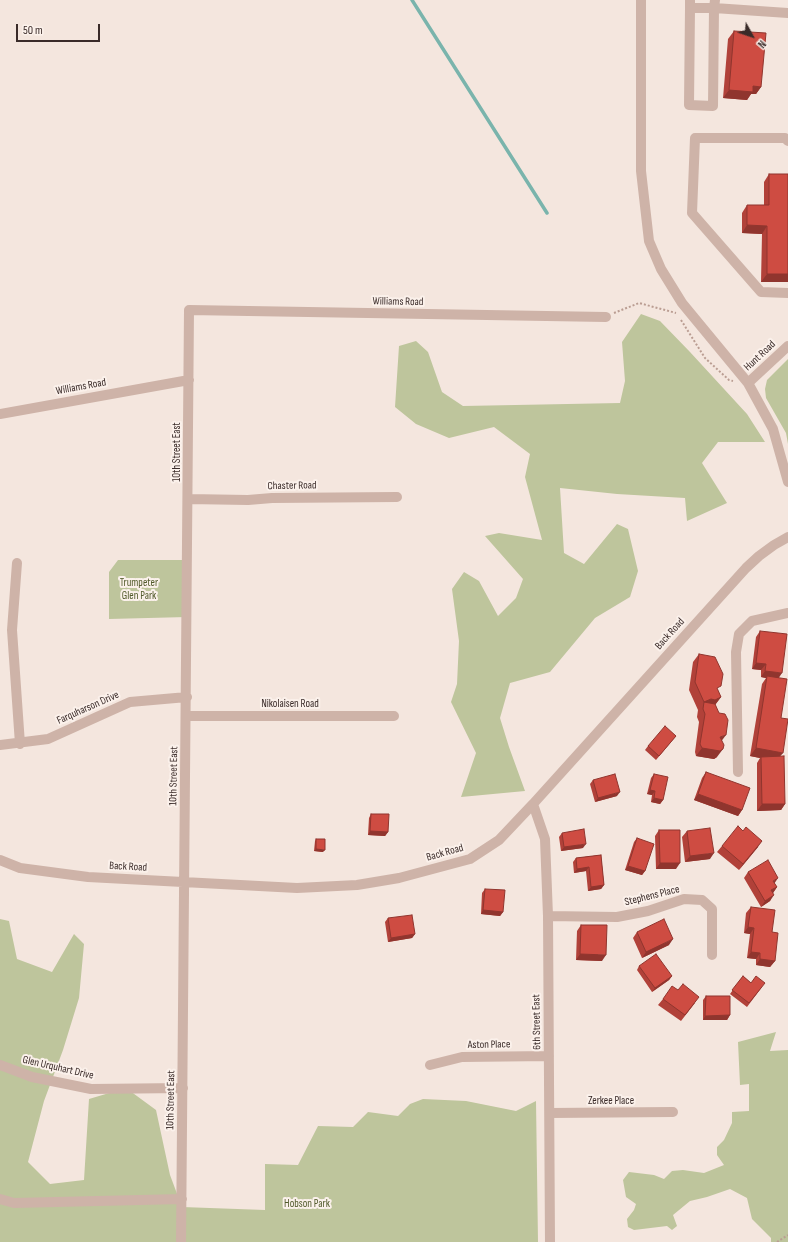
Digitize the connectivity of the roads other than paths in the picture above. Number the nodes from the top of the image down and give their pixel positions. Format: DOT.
graph roads {
  1 [pos="641,0"];
  2 [pos="690,4"];
  3 [pos="714,4"];
  4 [pos="788,13"];
  5 [pos="788,141"];
  6 [pos="788,293"];
  7 [pos="189,310"];
  8 [pos="606,317"];
  9 [pos="788,346"];
  10 [pos="189,380"];
  11 [pos="748,383"];
  12 [pos="0,414"];
  13 [pos="788,482"];
  14 [pos="396,497"];
  15 [pos="188,499"];
  16 [pos="788,537"];
  17 [pos="17,563"];
  18 [pos="788,613"];
  19 [pos="187,697"];
  20 [pos="187,716"];
  21 [pos="394,716"];
  22 [pos="20,744"];
  23 [pos="0,745"];
  24 [pos="738,772"];
  25 [pos="533,804"];
  26 [pos="0,860"];
  27 [pos="185,882"];
  28 [pos="548,916"];
  29 [pos="712,955"];
  30 [pos="549,1056"];
  31 [pos="430,1065"];
  32 [pos="0,1066"];
  33 [pos="184,1088"];
  34 [pos="673,1112"];
  35 [pos="550,1113"];
  36 [pos="0,1199"];
  37 [pos="182,1199"];
  38 [pos="181,1242"];
  39 [pos="550,1242"];
  1 -- 11 [label="street"];
  2 -- 3 [label="street"];
  2 -- 3 [label="street"];
  3 -- 4 [label="street"];
  5 -- 6 [label="street"];
  7 -- 8 [label="street, Williams Road"];
  7 -- 10 [label="street, 10th Street East"];
  9 -- 11 [label="street, Hunt Road"];
  10 -- 12 [label="street, Williams Road"];
  10 -- 15 [label="street, 10th Street East"];
  11 -- 13 [label="street"];
  14 -- 15 [label="street, Chaster Road"];
  15 -- 19 [label="street, 10th Street East"];
  16 -- 25 [label="street, Back Road"];
  17 -- 22 [label="street"];
  18 -- 24 [label="street"];
  19 -- 20 [label="street, 10th Street East"];
  19 -- 22 [label="street, Farquharson Drive"];
  20 -- 21 [label="street, Nikolaisen Road"];
  20 -- 27 [label="street, 10th Street East"];
  22 -- 23 [label="street, Farquharson Drive"];
  25 -- 27 [label="street, Back Road"];
  25 -- 28 [label="street, 6th Street East"];
  26 -- 27 [label="street, Back Road"];
  27 -- 33 [label="street, 10th Street East"];
  28 -- 29 [label="street, Stephens Place"];
  28 -- 30 [label="street, 6th Street East"];
  30 -- 31 [label="street, Aston Place"];
  30 -- 35 [label="street, 6th Street East"];
  32 -- 33 [label="street, Glen Urquhart Drive"];
  33 -- 37 [label="street, 10th Street East"];
  34 -- 35 [label="street, Zerkee Place"];
  35 -- 39 [label="street, 6th Street East"];
  36 -- 37 [label="street"];
  37 -- 38 [label="street, 10th Street East"];
}
